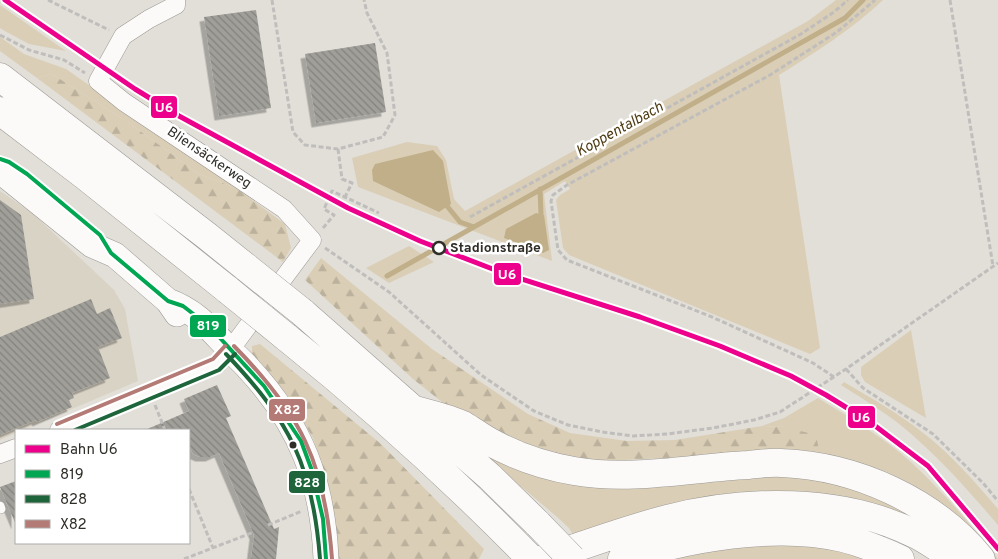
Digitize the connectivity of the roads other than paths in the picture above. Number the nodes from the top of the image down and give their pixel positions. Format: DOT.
graph roads {
  1 [pos="176,0"];
  2 [pos="0,77"];
  3 [pos="0,111"];
  4 [pos="0,159"];
  5 [pos="0,171"];
  6 [pos="112,253"];
  7 [pos="230,350"];
  8 [pos="412,409"];
  9 [pos="61,429"];
  10 [pos="15,448"];
  11 [pos="0,454"];
  12 [pos="326,559"];
  13 [pos="531,559"];
  14 [pos="543,559"];
  15 [pos="572,559"];
  16 [pos="622,559"];
  17 [pos="900,559"];
  18 [pos="955,559"];
  19 [pos="981,559"];
  1 -- 7 [label="street, Bliensäckerweg"];
  2 -- 8 [label="highway, bridge"];
  3 -- 13 [label="highway, bridge"];
  4 -- 6 [label="main road"];
  5 -- 6 [label="main road"];
  6 -- 7 [label="main road"];
  7 -- 9 [label="street"];
  7 -- 12 [label="main road"];
  8 -- 15 [label="highway, bridge"];
  8 -- 19 [label="highway"];
  10 -- 11 [label="street"];
  14 -- 18 [label="highway"];
  16 -- 17 [label="highway"];
}
